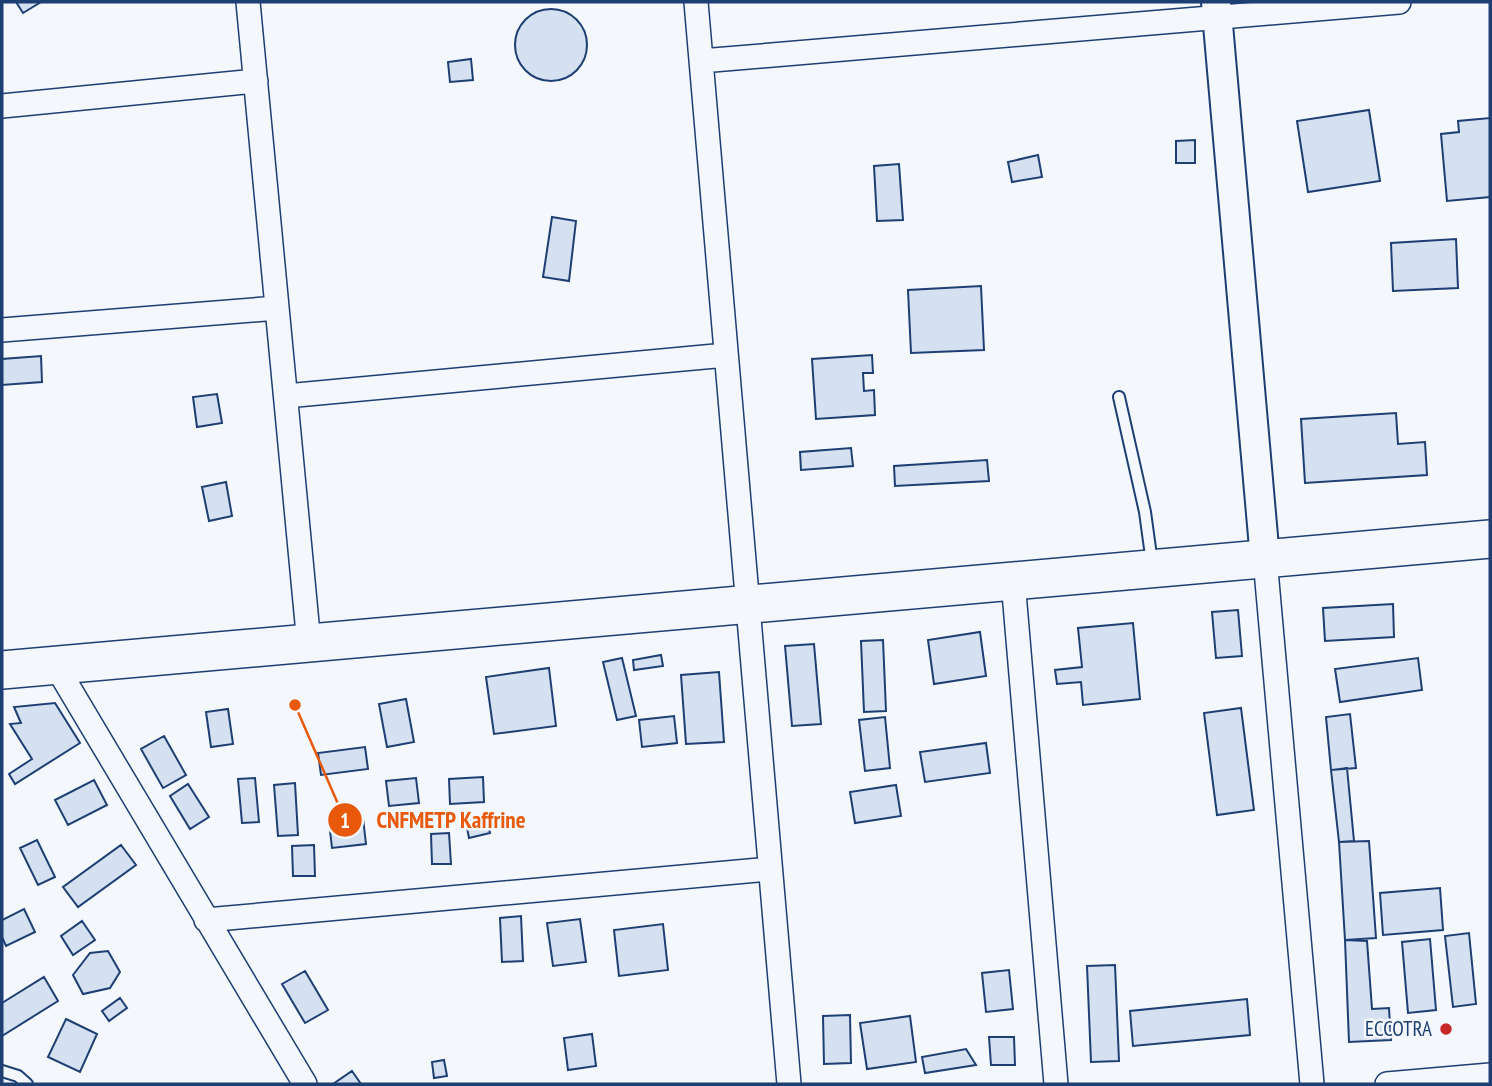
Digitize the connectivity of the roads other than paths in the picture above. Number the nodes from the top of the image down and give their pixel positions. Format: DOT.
graph roads {
  1 [pos="248,2"];
  2 [pos="696,2"];
  3 [pos="1399,2"];
  4 [pos="1216,10"];
  5 [pos="701,61"];
  6 [pos="256,82"];
  7 [pos="2,106"];
  8 [pos="277,308"];
  9 [pos="2,330"];
  10 [pos="726,355"];
  11 [pos="286,396"];
  12 [pos="1119,397"];
  13 [pos="1490,539"];
  14 [pos="1265,559"];
  15 [pos="1153,569"];
  16 [pos="1013,581"];
  17 [pos="746,605"];
  18 [pos="309,643"];
  19 [pos="56,666"];
  20 [pos="2,670"];
  21 [pos="770,869"];
  22 [pos="206,920"];
  23 [pos="2,1070"];
  24 [pos="1490,1075"];
  25 [pos="27,1084"];
  26 [pos="305,1084"];
  27 [pos="789,1084"];
  28 [pos="1056,1084"];
  29 [pos="1312,1084"];
  30 [pos="1387,1084"];
  1 -- 6 [label="street"];
  2 -- 5 [label="street"];
  3 -- 4 [label="street"];
  4 -- 5 [label="street"];
  4 -- 14 [label="street"];
  5 -- 10 [label="street"];
  6 -- 7 [label="street"];
  6 -- 8 [label="street"];
  8 -- 9 [label="street"];
  8 -- 11 [label="street"];
  10 -- 11 [label="street"];
  10 -- 17 [label="street"];
  11 -- 18 [label="street"];
  12 -- 15 [label="lane"];
  13 -- 14 [label="main road"];
  14 -- 15 [label="main road"];
  14 -- 29 [label="street"];
  15 -- 16 [label="main road"];
  16 -- 17 [label="main road"];
  16 -- 28 [label="street"];
  17 -- 18 [label="main road"];
  17 -- 21 [label="street"];
  18 -- 19 [label="main road"];
  19 -- 20 [label="main road"];
  19 -- 22 [label="street"];
  21 -- 22 [label="street"];
  21 -- 27 [label="street"];
  22 -- 26 [label="street"];
  23 -- 25 [label="lane"];
  24 -- 30 [label="street"];
}
